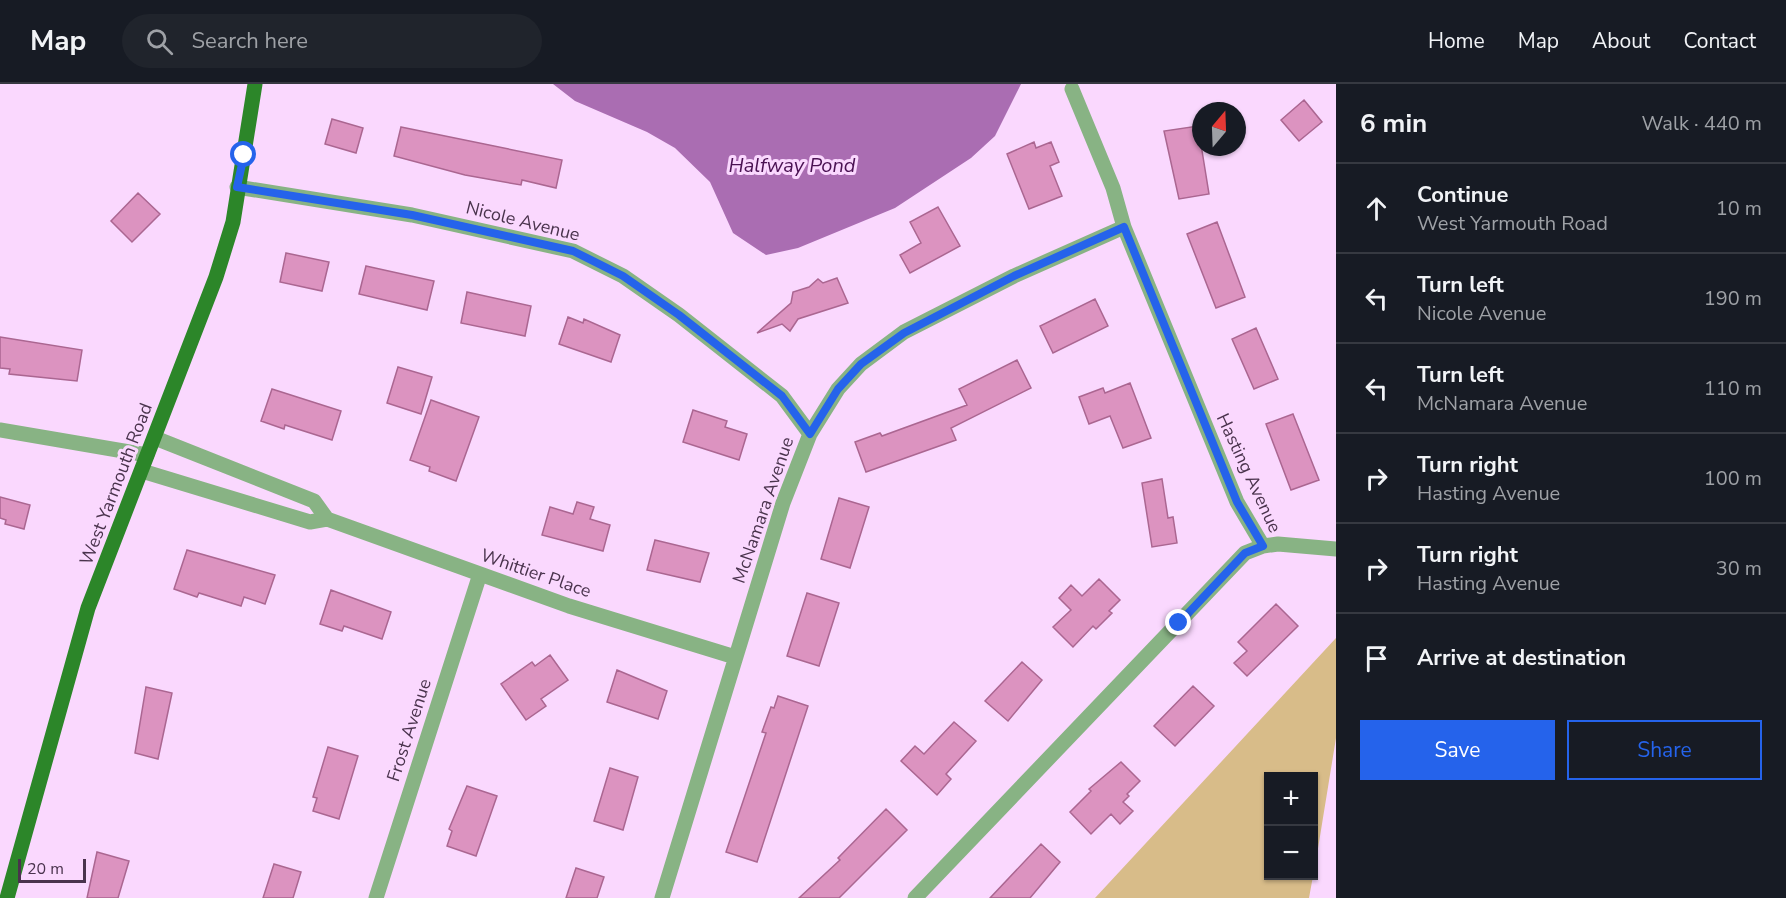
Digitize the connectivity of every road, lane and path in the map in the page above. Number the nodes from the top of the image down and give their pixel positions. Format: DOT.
graph roads {
  1 [pos="255,84"];
  2 [pos="1072,89"];
  3 [pos="237,187"];
  4 [pos="1124,227"];
  5 [pos="0,430"];
  6 [pos="810,434"];
  7 [pos="155,438"];
  8 [pos="147,455"];
  9 [pos="142,471"];
  10 [pos="327,519"];
  11 [pos="1263,546"];
  12 [pos="1336,549"];
  13 [pos="480,574"];
  14 [pos="735,657"];
  15 [pos="7,898"];
  16 [pos="376,898"];
  17 [pos="662,898"];
  18 [pos="915,898"];
  1 -- 3 [label="main road, West Yarmouth Road"];
  2 -- 4 [label="street, Hasting Avenue"];
  3 -- 6 [label="street, Nicole Avenue"];
  3 -- 7 [label="main road, West Yarmouth Road"];
  4 -- 6 [label="street, McNamara Avenue"];
  4 -- 11 [label="street, Hasting Avenue"];
  5 -- 8 [label="street"];
  6 -- 14 [label="street, McNamara Avenue"];
  7 -- 8 [label="main road, West Yarmouth Road"];
  7 -- 10 [label="street, Whittier Place"];
  8 -- 9 [label="main road, West Yarmouth Road"];
  9 -- 10 [label="street, Whittier Place"];
  9 -- 15 [label="main road, West Yarmouth Road"];
  10 -- 13 [label="street, Whittier Place"];
  11 -- 12 [label="street"];
  11 -- 18 [label="street, Hasting Avenue"];
  13 -- 14 [label="street, Whittier Place"];
  13 -- 16 [label="street, Frost Avenue"];
  14 -- 17 [label="street, McNamara Avenue"];
}
